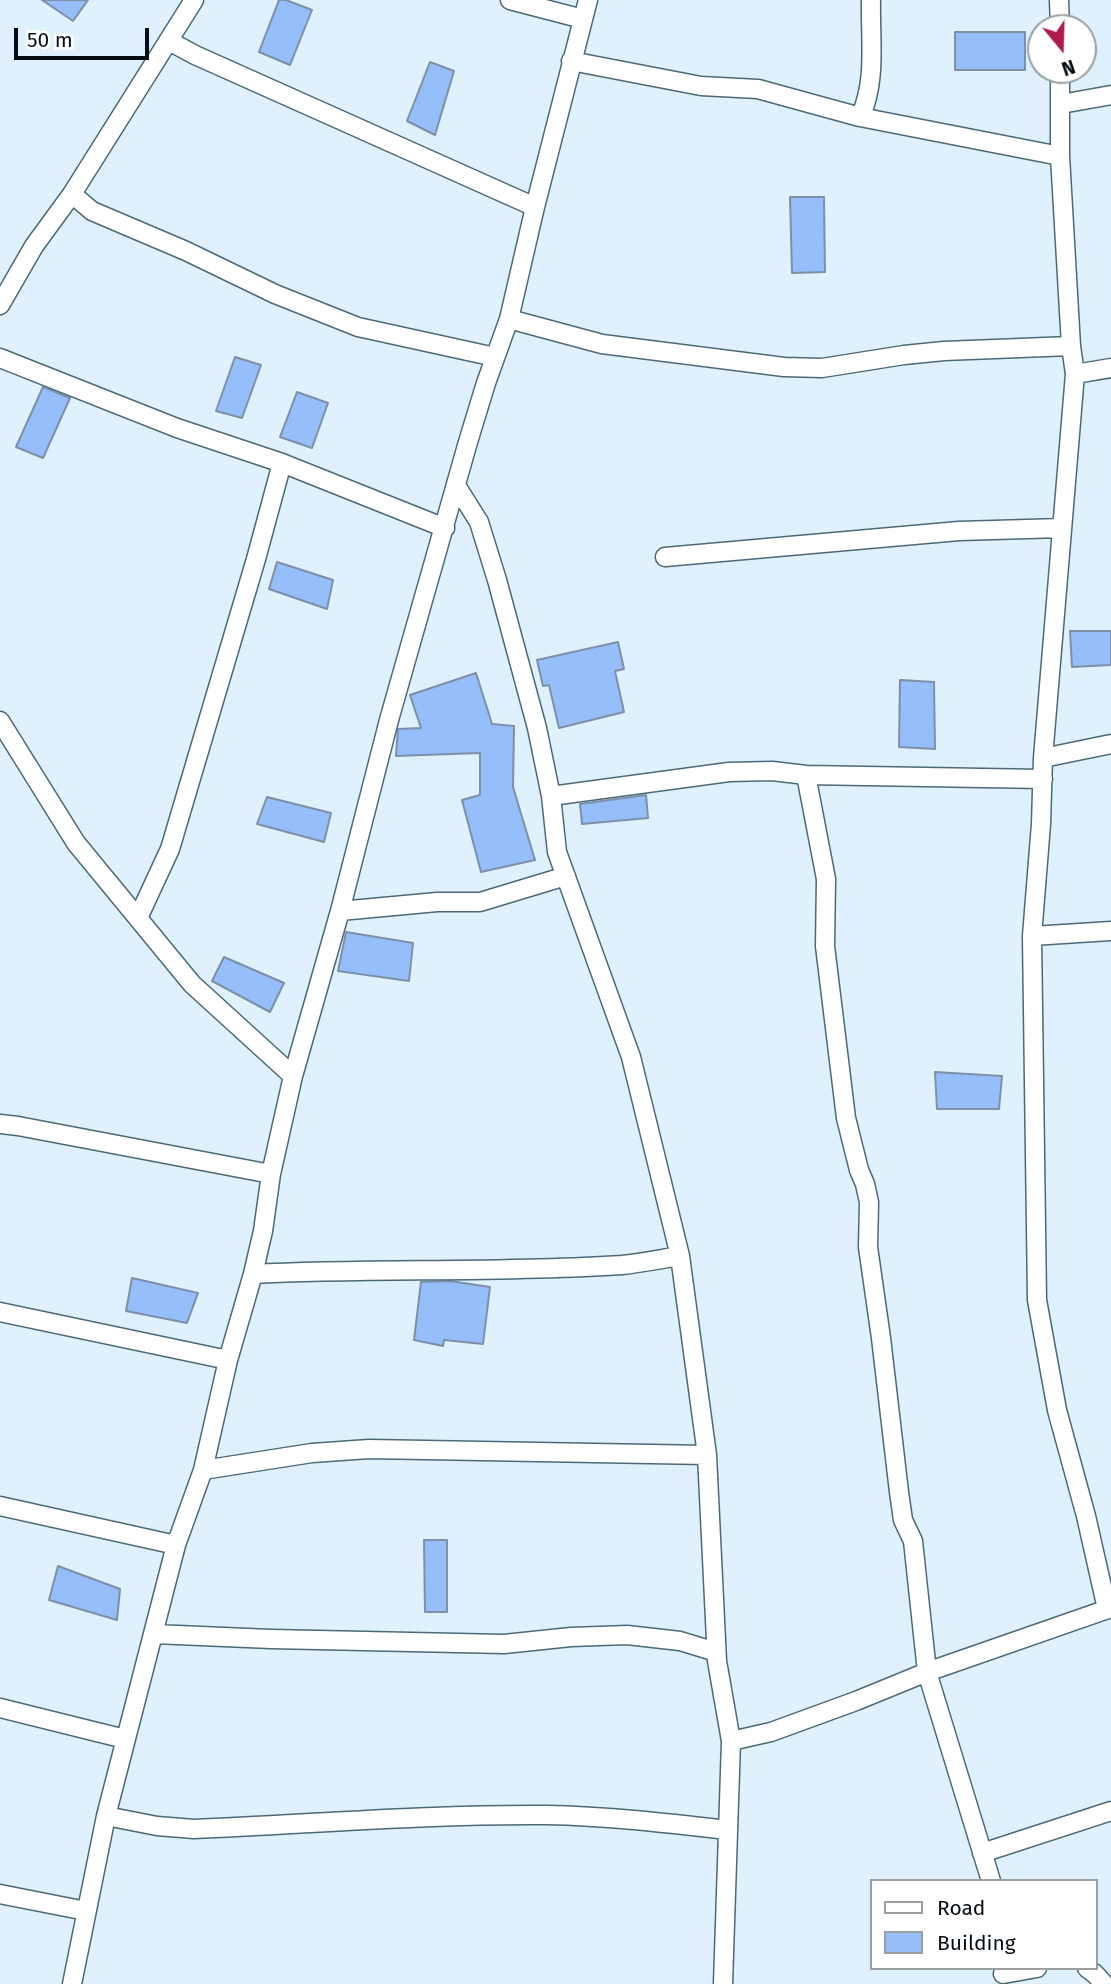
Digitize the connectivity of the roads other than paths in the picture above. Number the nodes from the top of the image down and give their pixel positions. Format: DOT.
graph roads {
  1 [pos="194,0"];
  2 [pos="510,0"];
  3 [pos="588,0"];
  4 [pos="871,0"];
  5 [pos="583,19"];
  6 [pos="169,41"];
  7 [pos="571,61"];
  8 [pos="1060,84"];
  9 [pos="1111,95"];
  10 [pos="1061,104"];
  11 [pos="860,117"];
  12 [pos="1060,156"];
  13 [pos="72,194"];
  14 [pos="535,207"];
  15 [pos="0,306"];
  16 [pos="509,319"];
  17 [pos="1071,346"];
  18 [pos="495,357"];
  19 [pos="0,358"];
  20 [pos="1111,368"];
  21 [pos="1075,374"];
  22 [pos="282,463"];
  23 [pos="457,487"];
  24 [pos="445,528"];
  25 [pos="1062,528"];
  26 [pos="665,557"];
  27 [pos="0,721"];
  28 [pos="1111,744"];
  29 [pos="1043,758"];
  30 [pos="806,775"];
  31 [pos="1043,779"];
  32 [pos="551,796"];
  33 [pos="566,876"];
  34 [pos="341,911"];
  35 [pos="138,918"];
  36 [pos="1111,931"];
  37 [pos="1032,936"];
  38 [pos="293,1076"];
  39 [pos="0,1124"];
  40 [pos="271,1174"];
  41 [pos="680,1256"];
  42 [pos="253,1274"];
  43 [pos="0,1312"];
  44 [pos="228,1360"];
  45 [pos="707,1455"];
  46 [pos="203,1470"];
  47 [pos="0,1506"];
  48 [pos="176,1545"];
  49 [pos="1109,1608"];
  50 [pos="154,1634"];
  51 [pos="716,1652"];
  52 [pos="927,1672"];
  53 [pos="0,1708"];
  54 [pos="125,1739"];
  55 [pos="731,1741"];
  56 [pos="1111,1811"];
  57 [pos="106,1816"];
  58 [pos="727,1830"];
  59 [pos="982,1853"];
  60 [pos="990,1879"];
  61 [pos="0,1894"];
  62 [pos="86,1911"];
  63 [pos="1027,1970"];
  64 [pos="1090,1970"];
  65 [pos="1003,1975"];
  66 [pos="72,1984"];
  67 [pos="723,1984"];
  68 [pos="1104,1984"];
  1 -- 6 [label="street"];
  2 -- 5 [label="street"];
  3 -- 5 [label="street"];
  4 -- 11 [label="street"];
  5 -- 7 [label="street"];
  6 -- 13 [label="street"];
  6 -- 14 [label="street"];
  7 -- 11 [label="street"];
  7 -- 14 [label="street"];
  8 -- 10 [label="street"];
  9 -- 10 [label="street"];
  10 -- 12 [label="street"];
  11 -- 12 [label="street"];
  12 -- 17 [label="street"];
  13 -- 15 [label="street"];
  13 -- 18 [label="street"];
  14 -- 16 [label="street"];
  16 -- 17 [label="street"];
  16 -- 18 [label="street"];
  17 -- 21 [label="street"];
  18 -- 23 [label="street"];
  19 -- 22 [label="street"];
  20 -- 21 [label="street"];
  21 -- 25 [label="street"];
  22 -- 24 [label="street"];
  22 -- 35 [label="street"];
  23 -- 24 [label="street"];
  23 -- 32 [label="street"];
  24 -- 34 [label="street"];
  25 -- 26 [label="street"];
  25 -- 29 [label="street"];
  27 -- 35 [label="street"];
  28 -- 29 [label="street"];
  29 -- 31 [label="street"];
  30 -- 31 [label="street"];
  30 -- 32 [label="street"];
  30 -- 52 [label="street"];
  31 -- 37 [label="street"];
  32 -- 33 [label="street"];
  33 -- 34 [label="street"];
  33 -- 41 [label="street"];
  34 -- 38 [label="street"];
  35 -- 38 [label="street"];
  36 -- 37 [label="street"];
  37 -- 49 [label="street"];
  38 -- 40 [label="street"];
  39 -- 40 [label="street"];
  40 -- 42 [label="street"];
  41 -- 42 [label="street"];
  41 -- 45 [label="street"];
  42 -- 44 [label="street"];
  43 -- 44 [label="street"];
  44 -- 46 [label="street"];
  45 -- 46 [label="street"];
  45 -- 51 [label="street"];
  46 -- 48 [label="street"];
  47 -- 48 [label="street"];
  48 -- 50 [label="street"];
  49 -- 52 [label="street"];
  50 -- 51 [label="street"];
  50 -- 54 [label="street"];
  51 -- 55 [label="street"];
  52 -- 55 [label="street"];
  52 -- 59 [label="street"];
  53 -- 54 [label="street"];
  54 -- 57 [label="street"];
  55 -- 58 [label="street"];
  56 -- 59 [label="street"];
  57 -- 58 [label="street"];
  57 -- 62 [label="street"];
  58 -- 67 [label="street"];
  59 -- 60 [label="street"];
  61 -- 62 [label="street"];
  62 -- 66 [label="street"];
  63 -- 65 [label="street"];
  64 -- 68 [label="street"];
}
